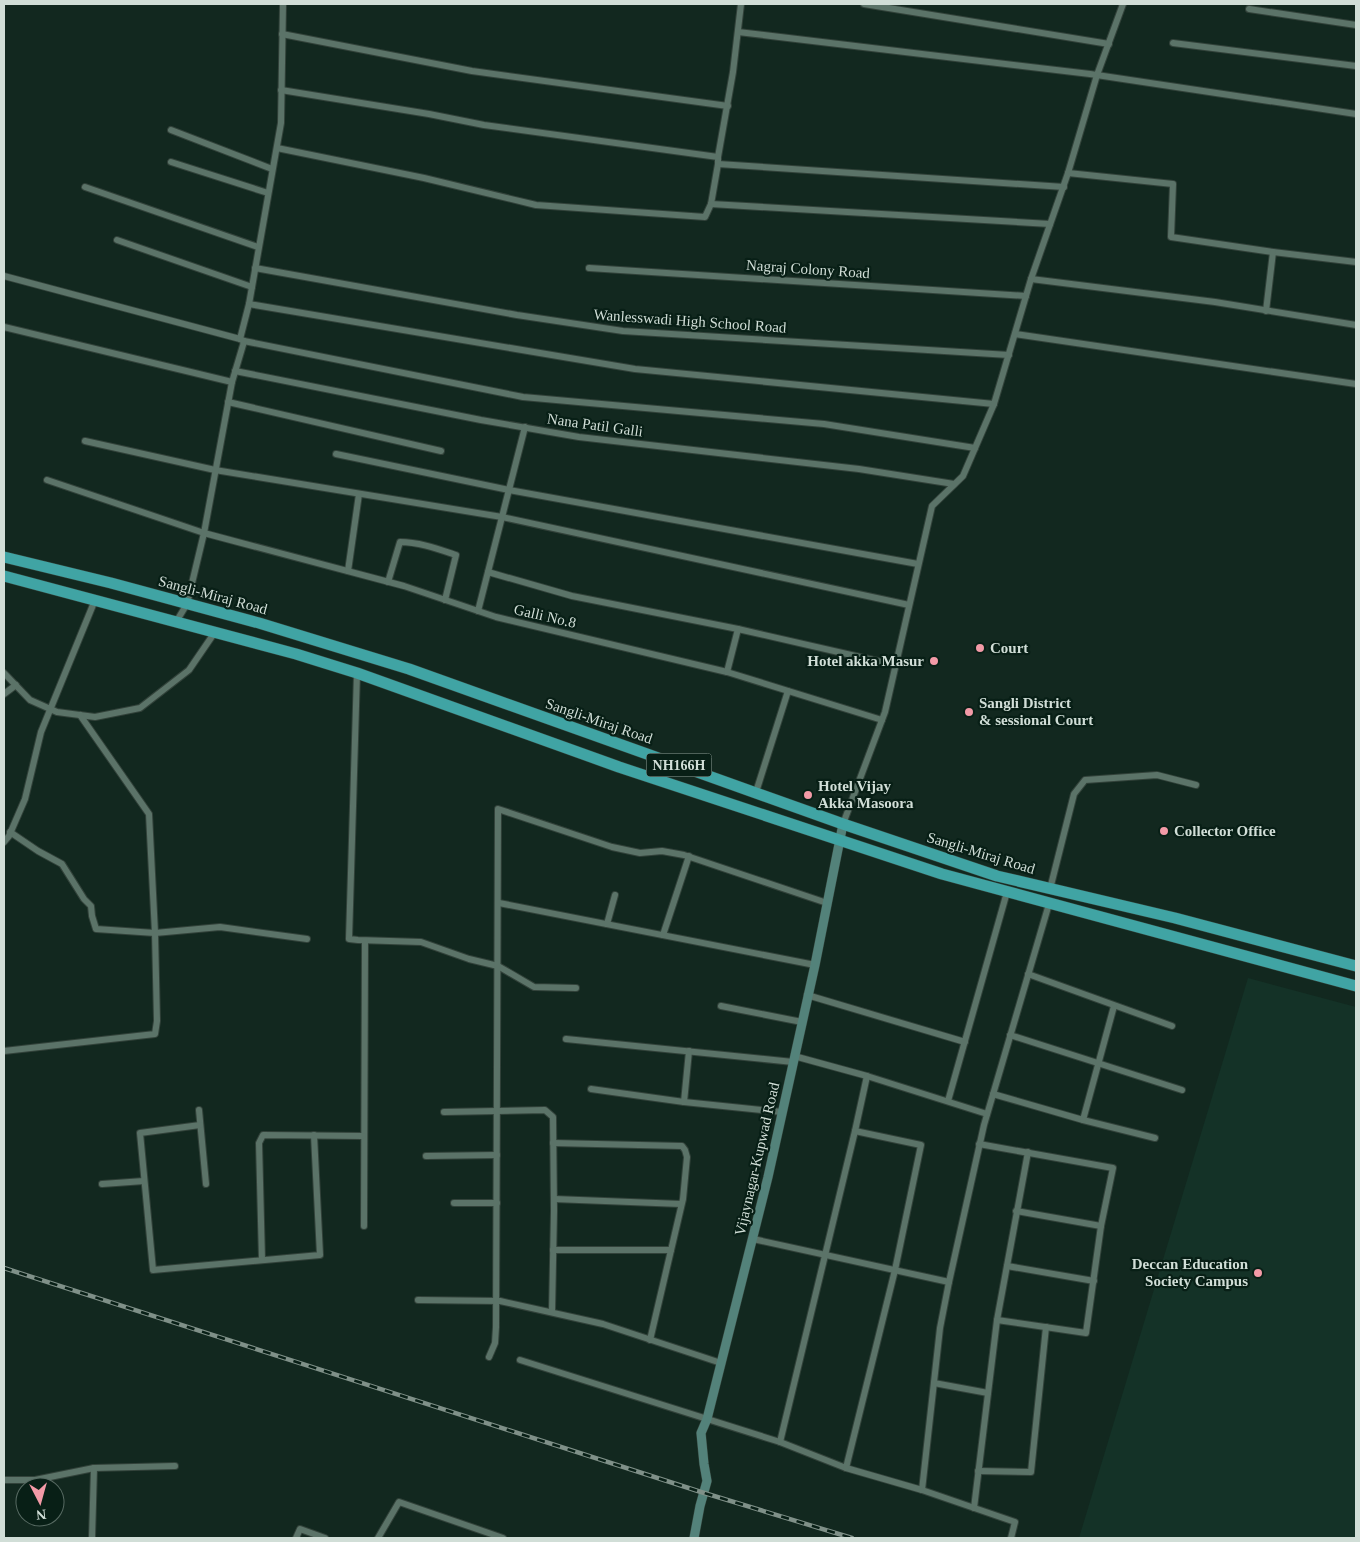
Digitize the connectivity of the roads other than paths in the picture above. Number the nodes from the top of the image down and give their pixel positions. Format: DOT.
graph roads {
  1 [pos="283,4"];
  2 [pos="741,4"];
  3 [pos="864,4"];
  4 [pos="1123,4"];
  5 [pos="1250,9"];
  6 [pos="1356,26"];
  7 [pos="738,32"];
  8 [pos="282,34"];
  9 [pos="1173,42"];
  10 [pos="1109,44"];
  11 [pos="1356,66"];
  12 [pos="1097,75"];
  13 [pos="282,90"];
  14 [pos="728,106"];
  15 [pos="1356,114"];
  16 [pos="171,130"];
  17 [pos="277,148"];
  18 [pos="718,161"];
  19 [pos="171,162"];
  20 [pos="272,169"];
  21 [pos="1068,173"];
  22 [pos="85,187"];
  23 [pos="1064,187"];
  24 [pos="268,193"];
  25 [pos="711,204"];
  26 [pos="1050,224"];
  27 [pos="117,240"];
  28 [pos="258,247"];
  29 [pos="1273,252"];
  30 [pos="1356,262"];
  31 [pos="255,268"];
  32 [pos="589,268"];
  33 [pos="4,276"];
  34 [pos="1031,279"];
  35 [pos="252,287"];
  36 [pos="1026,296"];
  37 [pos="249,304"];
  38 [pos="1266,311"];
  39 [pos="1356,325"];
  40 [pos="4,327"];
  41 [pos="1015,334"];
  42 [pos="242,340"];
  43 [pos="1009,354"];
  44 [pos="235,370"];
  45 [pos="232,382"];
  46 [pos="1356,384"];
  47 [pos="228,402"];
  48 [pos="994,404"];
  49 [pos="525,427"];
  50 [pos="85,441"];
  51 [pos="975,448"];
  52 [pos="442,451"];
  53 [pos="336,454"];
  54 [pos="215,470"];
  55 [pos="47,480"];
  56 [pos="954,484"];
  57 [pos="509,490"];
  58 [pos="359,494"];
  59 [pos="502,517"];
  60 [pos="204,533"];
  61 [pos="4,557"];
  62 [pos="918,564"];
  63 [pos="348,571"];
  64 [pos="488,572"];
  65 [pos="4,576"];
  66 [pos="388,582"];
  67 [pos="95,600"];
  68 [pos="445,600"];
  69 [pos="187,604"];
  70 [pos="909,605"];
  71 [pos="478,611"];
  72 [pos="176,622"];
  73 [pos="738,629"];
  74 [pos="215,632"];
  75 [pos="895,666"];
  76 [pos="727,672"];
  77 [pos="4,673"];
  78 [pos="357,673"];
  79 [pos="16,686"];
  80 [pos="788,691"];
  81 [pos="4,694"];
  82 [pos="50,709"];
  83 [pos="80,715"];
  84 [pos="882,720"];
  85 [pos="1196,785"];
  86 [pos="756,792"];
  87 [pos="843,824"];
  88 [pos="10,832"];
  89 [pos="840,840"];
  90 [pos="4,842"];
  91 [pos="689,856"];
  92 [pos="1050,889"];
  93 [pos="1007,892"];
  94 [pos="615,895"];
  95 [pos="499,903"];
  96 [pos="827,903"];
  97 [pos="1048,904"];
  98 [pos="607,924"];
  99 [pos="155,933"];
  100 [pos="663,935"];
  101 [pos="307,939"];
  102 [pos="365,941"];
  103 [pos="815,965"];
  104 [pos="498,966"];
  105 [pos="1356,966"];
  106 [pos="1028,974"];
  107 [pos="1356,986"];
  108 [pos="576,988"];
  109 [pos="807,996"];
  110 [pos="721,1006"];
  111 [pos="1114,1006"];
  112 [pos="802,1022"];
  113 [pos="1172,1026"];
  114 [pos="1010,1035"];
  115 [pos="566,1039"];
  116 [pos="964,1042"];
  117 [pos="4,1051"];
  118 [pos="689,1051"];
  119 [pos="794,1059"];
  120 [pos="1099,1064"];
  121 [pos="867,1076"];
  122 [pos="591,1089"];
  123 [pos="1182,1090"];
  124 [pos="993,1094"];
  125 [pos="948,1101"];
  126 [pos="684,1102"];
  127 [pos="198,1110"];
  128 [pos="497,1110"];
  129 [pos="444,1112"];
  130 [pos="782,1112"];
  131 [pos="987,1114"];
  132 [pos="1083,1120"];
  133 [pos="200,1125"];
  134 [pos="855,1131"];
  135 [pos="314,1135"];
  136 [pos="364,1136"];
  137 [pos="1155,1138"];
  138 [pos="553,1143"];
  139 [pos="979,1144"];
  140 [pos="1028,1152"];
  141 [pos="497,1155"];
  142 [pos="426,1156"];
  143 [pos="144,1182"];
  144 [pos="102,1184"];
  145 [pos="206,1184"];
  146 [pos="554,1199"];
  147 [pos="454,1203"];
  148 [pos="497,1203"];
  149 [pos="681,1204"];
  150 [pos="1016,1211"];
  151 [pos="364,1226"];
  152 [pos="1101,1226"];
  153 [pos="753,1239"];
  154 [pos="553,1250"];
  155 [pos="671,1250"];
  156 [pos="825,1255"];
  157 [pos="262,1260"];
  158 [pos="1007,1266"];
  159 [pos="895,1270"];
  160 [pos="1094,1280"];
  161 [pos="949,1282"];
  162 [pos="418,1300"];
  163 [pos="496,1301"];
  164 [pos="552,1312"];
  165 [pos="998,1320"];
  166 [pos="1046,1327"];
  167 [pos="650,1340"];
  168 [pos="489,1357"];
  169 [pos="520,1360"];
  170 [pos="721,1363"];
  171 [pos="934,1384"];
  172 [pos="988,1393"];
  173 [pos="707,1419"];
  174 [pos="780,1442"];
  175 [pos="175,1466"];
  176 [pos="94,1468"];
  177 [pos="846,1468"];
  178 [pos="978,1471"];
  179 [pos="4,1480"];
  180 [pos="922,1490"];
  181 [pos="974,1508"];
  182 [pos="92,1538"];
  183 [pos="296,1538"];
  184 [pos="325,1538"];
  185 [pos="378,1538"];
  186 [pos="503,1538"];
  187 [pos="694,1538"];
  188 [pos="1011,1538"];
  1 -- 8 [label="street"];
  2 -- 7 [label="street"];
  3 -- 10 [label="street"];
  4 -- 10 [label="street"];
  5 -- 6 [label="street"];
  7 -- 12 [label="street"];
  7 -- 14 [label="street"];
  8 -- 13 [label="street"];
  8 -- 14 [label="street"];
  9 -- 11 [label="street"];
  10 -- 12 [label="street"];
  12 -- 15 [label="street"];
  12 -- 21 [label="street"];
  13 -- 17 [label="street"];
  13 -- 18 [label="street"];
  14 -- 18 [label="street"];
  16 -- 20 [label="street"];
  17 -- 20 [label="street"];
  17 -- 25 [label="street"];
  18 -- 23 [label="street"];
  18 -- 25 [label="street"];
  19 -- 24 [label="street"];
  20 -- 24 [label="street"];
  21 -- 23 [label="street"];
  21 -- 29 [label="street"];
  22 -- 28 [label="street"];
  23 -- 26 [label="street"];
  24 -- 28 [label="street"];
  25 -- 26 [label="street"];
  26 -- 34 [label="street"];
  27 -- 35 [label="street"];
  28 -- 31 [label="street"];
  29 -- 30 [label="street"];
  29 -- 38 [label="street"];
  31 -- 35 [label="street"];
  31 -- 43 [label="street, Wanlesswadi High School Road"];
  32 -- 36 [label="street, Nagraj Colony Road"];
  33 -- 42 [label="street"];
  34 -- 36 [label="street"];
  34 -- 38 [label="street"];
  35 -- 37 [label="street"];
  36 -- 41 [label="street"];
  37 -- 42 [label="street"];
  37 -- 48 [label="street"];
  38 -- 39 [label="street"];
  40 -- 45 [label="street"];
  41 -- 43 [label="street"];
  41 -- 46 [label="street"];
  42 -- 44 [label="street"];
  42 -- 51 [label="street"];
  43 -- 48 [label="street"];
  44 -- 45 [label="street"];
  44 -- 49 [label="street, Nana Patil Galli"];
  45 -- 47 [label="street"];
  47 -- 52 [label="street"];
  47 -- 54 [label="street"];
  48 -- 51 [label="street"];
  49 -- 56 [label="street, Nana Patil Galli"];
  49 -- 57 [label="street"];
  50 -- 54 [label="street"];
  51 -- 56 [label="street"];
  53 -- 57 [label="street"];
  54 -- 58 [label="street"];
  54 -- 60 [label="street"];
  55 -- 60 [label="street, Galli No.8"];
  56 -- 62 [label="street"];
  57 -- 59 [label="street"];
  57 -- 62 [label="street"];
  58 -- 59 [label="street"];
  58 -- 63 [label="street"];
  59 -- 64 [label="street"];
  59 -- 70 [label="street"];
  60 -- 63 [label="street, Galli No.8"];
  60 -- 69 [label="street"];
  61 -- 69 [label="highway, Sangli-Miraj Road / NH166H"];
  62 -- 70 [label="street"];
  63 -- 66 [label="street, Galli No.8"];
  64 -- 71 [label="street"];
  64 -- 73 [label="street"];
  65 -- 67 [label="highway, Sangli-Miraj Road"];
  66 -- 68 [label="street, Galli No.8"];
  66 -- 68 [label="street"];
  67 -- 72 [label="highway, Sangli-Miraj Road"];
  67 -- 82 [label="street"];
  68 -- 71 [label="street, Galli No.8"];
  69 -- 72 [label="street"];
  69 -- 86 [label="highway, Sangli-Miraj Road / NH166H"];
  70 -- 75 [label="street"];
  71 -- 76 [label="street, Galli No.8"];
  72 -- 74 [label="highway, Sangli-Miraj Road"];
  73 -- 75 [label="street"];
  73 -- 76 [label="street"];
  74 -- 78 [label="highway, Sangli-Miraj Road"];
  74 -- 83 [label="street"];
  75 -- 84 [label="street"];
  76 -- 80 [label="street, Galli No.8"];
  77 -- 79 [label="street"];
  78 -- 89 [label="highway, Sangli-Miraj Road"];
  78 -- 102 [label="street"];
  79 -- 81 [label="street"];
  79 -- 82 [label="street"];
  80 -- 84 [label="street, Galli No.8"];
  80 -- 86 [label="street"];
  82 -- 83 [label="street"];
  82 -- 88 [label="street"];
  83 -- 99 [label="street"];
  84 -- 87 [label="street"];
  85 -- 92 [label="street"];
  86 -- 87 [label="highway, Sangli-Miraj Road / NH166H"];
  87 -- 89 [label="street, Vijaynagar-Kupwad Road"];
  87 -- 92 [label="highway, Sangli-Miraj Road / NH166H"];
  88 -- 90 [label="street"];
  88 -- 99 [label="street"];
  89 -- 93 [label="highway, Sangli-Miraj Road"];
  89 -- 96 [label="street, Vijaynagar-Kupwad Road"];
  91 -- 95 [label="street"];
  91 -- 96 [label="street"];
  91 -- 100 [label="street"];
  92 -- 105 [label="highway, Sangli-Miraj Road / NH166H"];
  93 -- 97 [label="highway, Sangli-Miraj Road"];
  93 -- 116 [label="street"];
  94 -- 98 [label="street"];
  95 -- 98 [label="street"];
  95 -- 104 [label="street"];
  96 -- 103 [label="street, Vijaynagar-Kupwad Road"];
  97 -- 106 [label="street"];
  97 -- 107 [label="highway, Sangli-Miraj Road"];
  98 -- 100 [label="street"];
  99 -- 101 [label="street"];
  99 -- 117 [label="street"];
  100 -- 103 [label="street"];
  102 -- 104 [label="street"];
  102 -- 136 [label="street"];
  103 -- 109 [label="street, Vijaynagar-Kupwad Road"];
  104 -- 108 [label="street"];
  104 -- 128 [label="street"];
  106 -- 111 [label="street"];
  106 -- 114 [label="street"];
  109 -- 112 [label="street, Vijaynagar-Kupwad Road"];
  109 -- 116 [label="street"];
  110 -- 112 [label="street"];
  111 -- 113 [label="street"];
  111 -- 120 [label="street"];
  112 -- 119 [label="street, Vijaynagar-Kupwad Road"];
  114 -- 120 [label="street"];
  114 -- 124 [label="street"];
  115 -- 118 [label="street"];
  116 -- 125 [label="street"];
  118 -- 119 [label="street"];
  118 -- 126 [label="street"];
  119 -- 121 [label="street"];
  119 -- 130 [label="street, Vijaynagar-Kupwad Road"];
  120 -- 123 [label="street"];
  120 -- 132 [label="street"];
  121 -- 125 [label="street"];
  121 -- 134 [label="street"];
  122 -- 126 [label="street"];
  124 -- 131 [label="street"];
  124 -- 132 [label="street"];
  125 -- 131 [label="street"];
  126 -- 130 [label="street"];
  127 -- 133 [label="street"];
  128 -- 129 [label="street"];
  128 -- 138 [label="street"];
  128 -- 141 [label="street"];
  130 -- 153 [label="street, Vijaynagar-Kupwad Road"];
  131 -- 139 [label="street"];
  132 -- 137 [label="street"];
  133 -- 143 [label="street"];
  133 -- 145 [label="street"];
  134 -- 156 [label="street"];
  134 -- 159 [label="street"];
  135 -- 136 [label="street"];
  135 -- 157 [label="street"];
  135 -- 157 [label="street"];
  136 -- 151 [label="street"];
  138 -- 146 [label="street"];
  138 -- 149 [label="street"];
  139 -- 140 [label="street"];
  139 -- 161 [label="street"];
  140 -- 150 [label="street"];
  140 -- 152 [label="street"];
  141 -- 142 [label="street"];
  141 -- 148 [label="street"];
  143 -- 144 [label="street"];
  143 -- 157 [label="street"];
  146 -- 149 [label="street"];
  146 -- 154 [label="street"];
  147 -- 148 [label="street"];
  148 -- 163 [label="street"];
  149 -- 155 [label="street"];
  150 -- 152 [label="street"];
  150 -- 158 [label="street"];
  152 -- 160 [label="street"];
  153 -- 156 [label="street"];
  153 -- 170 [label="street, Vijaynagar-Kupwad Road"];
  154 -- 155 [label="street"];
  154 -- 164 [label="street"];
  155 -- 167 [label="street"];
  156 -- 159 [label="street"];
  156 -- 174 [label="street"];
  158 -- 160 [label="street"];
  158 -- 165 [label="street"];
  159 -- 161 [label="street"];
  159 -- 177 [label="street"];
  160 -- 166 [label="street"];
  161 -- 171 [label="street"];
  162 -- 163 [label="street"];
  163 -- 164 [label="street"];
  163 -- 168 [label="street"];
  164 -- 167 [label="street"];
  165 -- 166 [label="street"];
  165 -- 172 [label="street"];
  166 -- 178 [label="street"];
  167 -- 170 [label="street"];
  169 -- 173 [label="street"];
  170 -- 173 [label="street, Vijaynagar-Kupwad Road"];
  171 -- 172 [label="street"];
  171 -- 180 [label="street"];
  172 -- 178 [label="street"];
  173 -- 174 [label="street"];
  173 -- 187 [label="street, Vijaynagar-Kupwad Road"];
  174 -- 177 [label="street"];
  175 -- 176 [label="street"];
  176 -- 179 [label="street"];
  176 -- 182 [label="street"];
  177 -- 180 [label="street"];
  178 -- 181 [label="street"];
  180 -- 181 [label="street"];
  181 -- 188 [label="street"];
  183 -- 184 [label="street"];
  185 -- 186 [label="street"];
}
